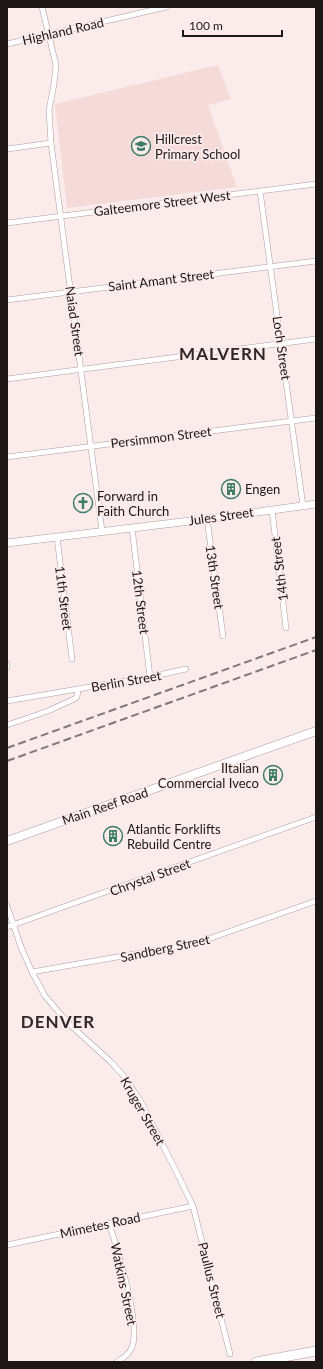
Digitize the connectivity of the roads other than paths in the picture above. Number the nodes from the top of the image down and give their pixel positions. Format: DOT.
graph roads {
  1 [pos="42,7"];
  2 [pos="166,7"];
  3 [pos="49,34"];
  4 [pos="7,44"];
  5 [pos="51,143"];
  6 [pos="7,149"];
  7 [pos="316,184"];
  8 [pos="260,191"];
  9 [pos="61,216"];
  10 [pos="7,223"];
  11 [pos="316,261"];
  12 [pos="271,266"];
  13 [pos="71,292"];
  14 [pos="7,300"];
  15 [pos="316,339"];
  16 [pos="282,343"];
  17 [pos="82,369"];
  18 [pos="7,379"];
  19 [pos="316,418"];
  20 [pos="292,421"];
  21 [pos="90,446"];
  22 [pos="7,457"];
  23 [pos="316,504"];
  24 [pos="303,506"];
  25 [pos="272,510"];
  26 [pos="207,519"];
  27 [pos="132,528"];
  28 [pos="102,531"];
  29 [pos="57,537"];
  30 [pos="7,543"];
  31 [pos="286,628"];
  32 [pos="223,636"];
  33 [pos="72,659"];
  34 [pos="7,664"];
  35 [pos="7,667"];
  36 [pos="186,669"];
  37 [pos="150,677"];
  38 [pos="78,689"];
  39 [pos="7,701"];
  40 [pos="7,725"];
  41 [pos="316,731"];
  42 [pos="316,817"];
  43 [pos="7,841"];
  44 [pos="316,901"];
  45 [pos="7,906"];
  46 [pos="13,925"];
  47 [pos="7,927"];
  48 [pos="32,972"];
  49 [pos="193,1206"];
  50 [pos="109,1223"];
  51 [pos="7,1245"];
  52 [pos="316,1351"];
  53 [pos="230,1354"];
  54 [pos="117,1362"];
  55 [pos="256,1362"];
  1 -- 3 [label="street, Naiad Street"];
  2 -- 3 [label="street, Highland Road"];
  3 -- 4 [label="street, Highland Road"];
  3 -- 5 [label="street, Naiad Street"];
  5 -- 6 [label="street"];
  5 -- 9 [label="street, Naiad Street"];
  7 -- 8 [label="street, Galteemore Street West"];
  8 -- 9 [label="street, Galteemore Street West"];
  8 -- 12 [label="street, Loch Street"];
  9 -- 10 [label="street, Galteemore Street West"];
  9 -- 13 [label="street, Naiad Street"];
  11 -- 12 [label="street, Saint Amant Street"];
  12 -- 13 [label="street, Saint Amant Street"];
  12 -- 16 [label="street, Loch Street"];
  13 -- 14 [label="street, Saint Amant Street"];
  13 -- 17 [label="street, Naiad Street"];
  15 -- 16 [label="street"];
  16 -- 17 [label="street"];
  16 -- 20 [label="street, Loch Street"];
  17 -- 18 [label="street"];
  17 -- 21 [label="street, Naiad Street"];
  19 -- 20 [label="street, Persimmon Street"];
  20 -- 21 [label="street, Persimmon Street"];
  20 -- 24 [label="street, Loch Street"];
  21 -- 22 [label="street, Persimmon Street"];
  21 -- 28 [label="street, Naiad Street"];
  23 -- 24 [label="main road, Jules Street"];
  24 -- 25 [label="main road, Jules Street"];
  25 -- 26 [label="main road, Jules Street"];
  25 -- 31 [label="street, 14th Street"];
  26 -- 27 [label="main road, Jules Street"];
  26 -- 32 [label="street, 13th Street"];
  27 -- 28 [label="main road, Jules Street"];
  27 -- 37 [label="street, 12th Street"];
  28 -- 29 [label="main road, Jules Street"];
  29 -- 30 [label="main road, Jules Street"];
  29 -- 33 [label="street, 11th Street"];
  34 -- 35 [label="street"];
  36 -- 37 [label="street, Berlin Street"];
  37 -- 38 [label="street, Berlin Street"];
  38 -- 39 [label="street"];
  38 -- 40 [label="street, Berlin Street"];
  41 -- 43 [label="main road, Main Reef Road"];
  42 -- 46 [label="street, Chrystal Street"];
  44 -- 48 [label="street, Sandberg Street"];
  45 -- 46 [label="street, Kruger Street"];
  46 -- 47 [label="street, Chrystal Street"];
  46 -- 48 [label="street, Kruger Street"];
  48 -- 49 [label="street, Kruger Street"];
  49 -- 50 [label="street, Mimetes Road"];
  49 -- 53 [label="street, Paullus Street"];
  50 -- 51 [label="street, Mimetes Road"];
  50 -- 54 [label="street, Watkins Street"];
  52 -- 55 [label="highway"];
}
